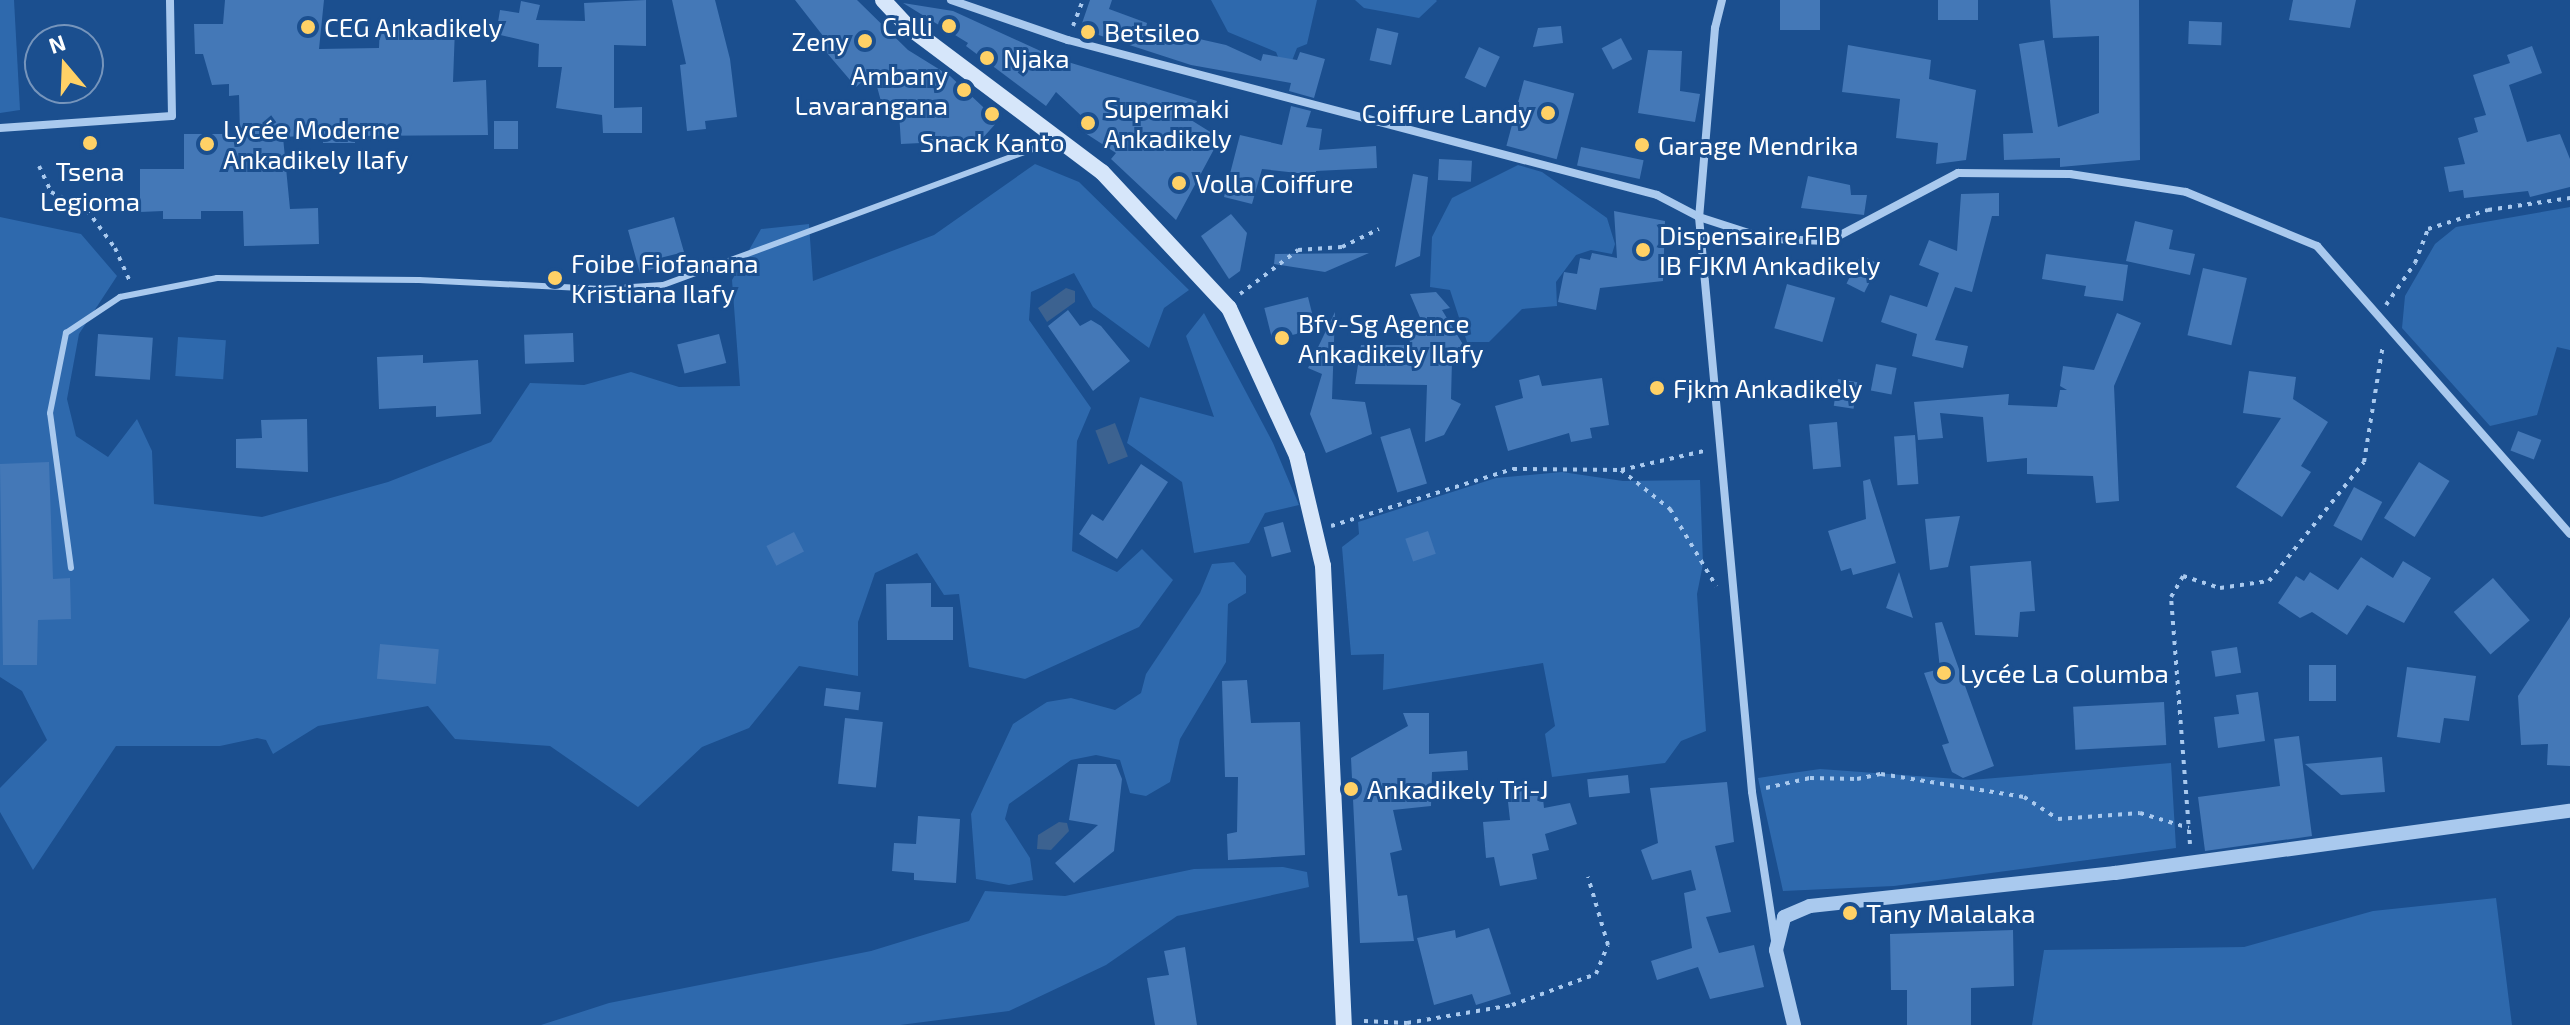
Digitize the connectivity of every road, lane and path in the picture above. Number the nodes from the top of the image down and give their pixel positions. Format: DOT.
graph roads {
  1 [pos="170,0"];
  2 [pos="883,0"];
  3 [pos="951,0"];
  4 [pos="1083,0"];
  5 [pos="1722,0"];
  6 [pos="1068,40"];
  7 [pos="0,128"];
  8 [pos="1050,133"];
  9 [pos="39,166"];
  10 [pos="2570,198"];
  11 [pos="1699,217"];
  12 [pos="1379,229"];
  13 [pos="133,294"];
  14 [pos="1229,308"];
  15 [pos="2386,326"];
  16 [pos="1723,447"];
  17 [pos="1621,470"];
  18 [pos="1315,530"];
  19 [pos="2570,534"];
  20 [pos="71,568"];
  21 [pos="1736,609"];
  22 [pos="1752,792"];
  23 [pos="2570,811"];
  24 [pos="2189,828"];
  25 [pos="2191,859"];
  26 [pos="1588,877"];
  27 [pos="1776,950"];
  28 [pos="1345,1022"];
  29 [pos="1794,1025"];
  1 -- 7 [label="street"];
  2 -- 8 [label="main road"];
  3 -- 6 [label="street"];
  4 -- 6 [label="path"];
  5 -- 11 [label="street"];
  6 -- 11 [label="street"];
  8 -- 13 [label="lane"];
  8 -- 14 [label="main road"];
  9 -- 13 [label="path"];
  10 -- 15 [label="path"];
  11 -- 15 [label="street"];
  11 -- 16 [label="street"];
  12 -- 14 [label="path"];
  13 -- 20 [label="lane"];
  14 -- 18 [label="main road"];
  15 -- 19 [label="street"];
  15 -- 24 [label="path"];
  16 -- 17 [label="path"];
  16 -- 21 [label="street"];
  17 -- 18 [label="path"];
  17 -- 21 [label="path"];
  18 -- 28 [label="main road"];
  21 -- 22 [label="street"];
  22 -- 24 [label="path"];
  22 -- 27 [label="street"];
  23 -- 25 [label="street"];
  24 -- 25 [label="path"];
  25 -- 27 [label="street"];
  26 -- 28 [label="path"];
  27 -- 29 [label="street"];
}
